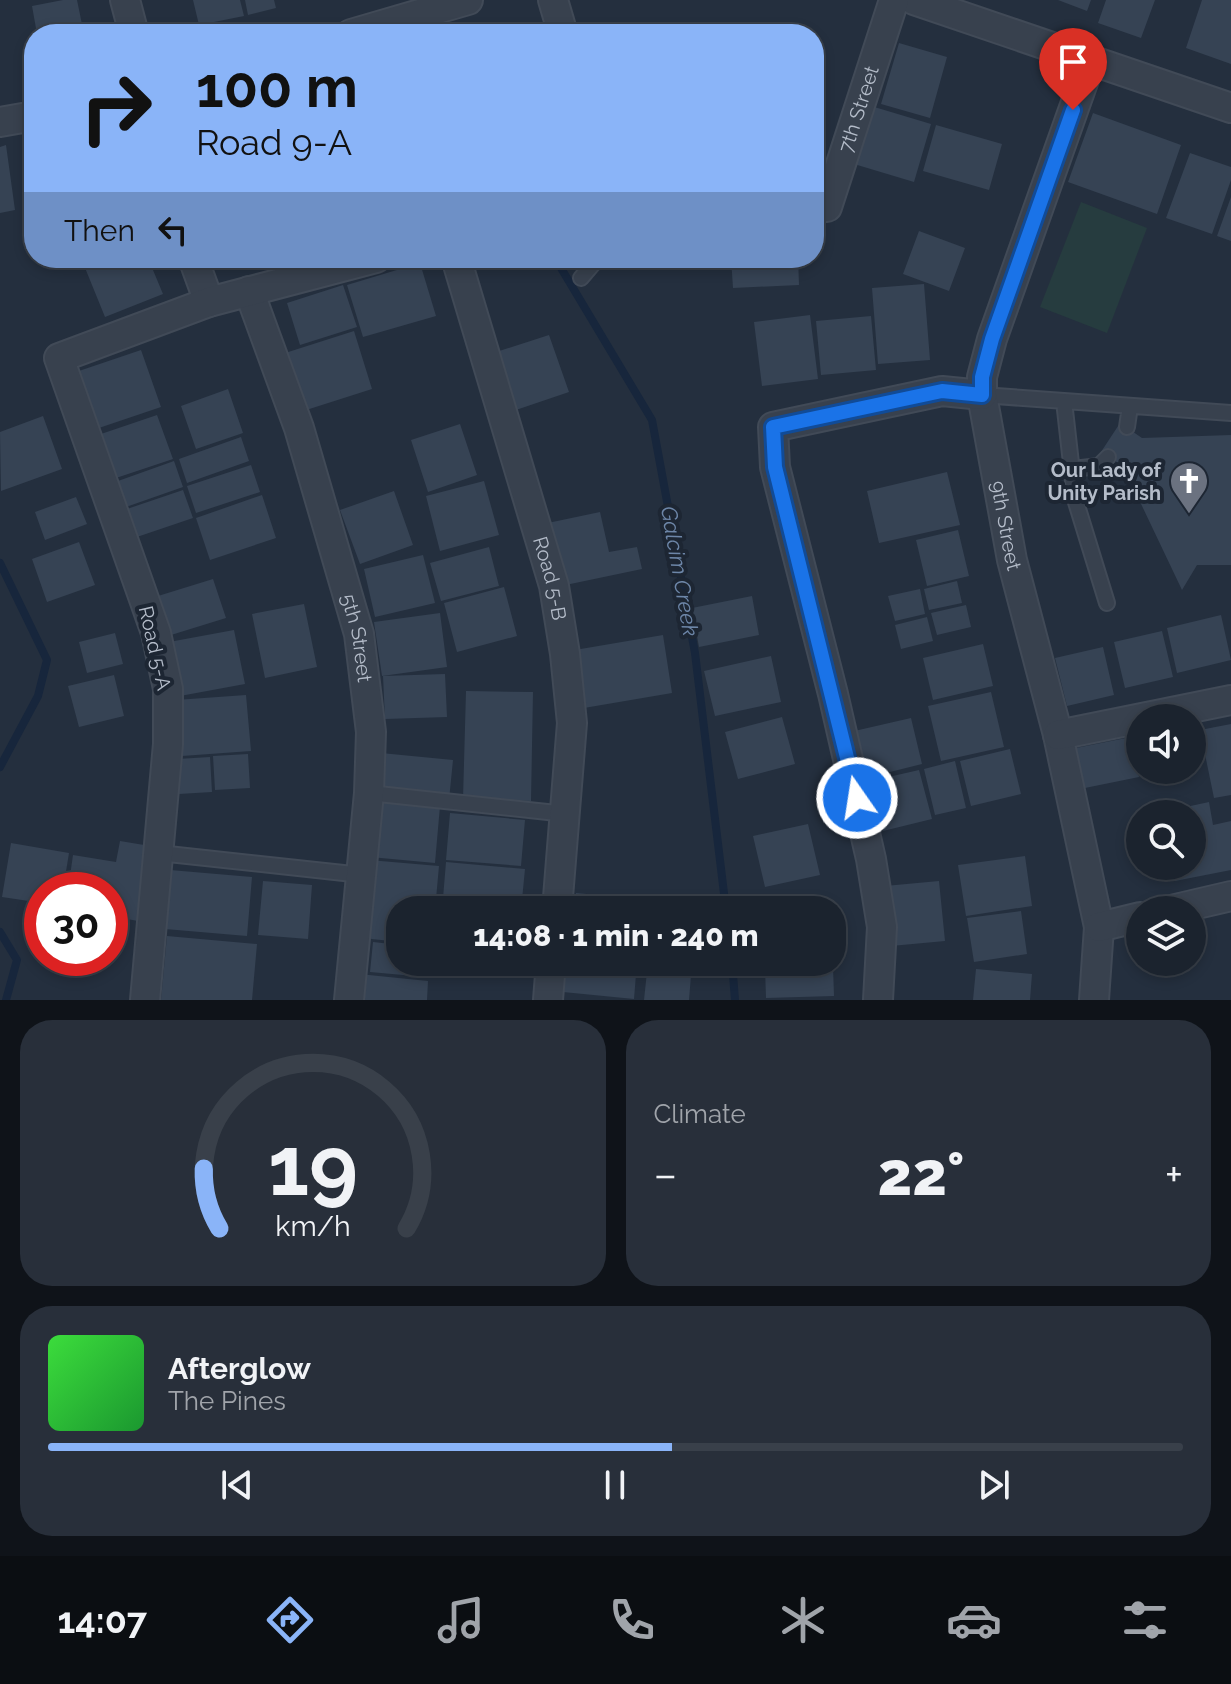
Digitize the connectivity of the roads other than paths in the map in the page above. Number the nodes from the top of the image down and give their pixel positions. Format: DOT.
graph roads {
  1 [pos="125,0"];
  2 [pos="468,0"];
  3 [pos="553,0"];
  4 [pos="894,0"];
  5 [pos="914,0"];
  6 [pos="131,24"];
  7 [pos="385,24"];
  8 [pos="560,24"];
  9 [pos="1091,60"];
  10 [pos="1231,108"];
  11 [pos="24,118"];
  12 [pos="0,122"];
  13 [pos="824,207"];
  14 [pos="197,268"];
  15 [pos="338,268"];
  16 [pos="459,268"];
  17 [pos="590,268"];
  18 [pos="581,278"];
  19 [pos="249,291"];
  20 [pos="209,302"];
  21 [pos="982,395"];
  22 [pos="1064,401"];
  23 [pos="1130,406"];
  24 [pos="1231,413"];
  25 [pos="1127,427"];
  26 [pos="1108,457"];
  27 [pos="1073,469"];
  28 [pos="1107,603"];
  29 [pos="1231,700"];
  30 [pos="1058,735"];
  31 [pos="369,793"];
  32 [pos="566,814"];
  33 [pos="159,853"];
  34 [pos="362,875"];
  35 [pos="558,896"];
  36 [pos="1231,896"];
  37 [pos="1206,902"];
  38 [pos="1126,920"];
  39 [pos="1099,927"];
  40 [pos="550,976"];
  41 [pos="145,1000"];
  42 [pos="349,1000"];
  43 [pos="548,1000"];
  44 [pos="878,1000"];
  45 [pos="1094,1000"];
  1 -- 6 [label="street"];
  2 -- 7 [label="street"];
  3 -- 8 [label="street"];
  4 -- 13 [label="street, 7th Street"];
  5 -- 9 [label="street"];
  9 -- 10 [label="street"];
  9 -- 21 [label="street, 9th Street"];
  11 -- 12 [label="street"];
  14 -- 20 [label="street"];
  15 -- 19 [label="street"];
  16 -- 32 [label="street, Road 5-B"];
  17 -- 18 [label="lane"];
  19 -- 20 [label="street"];
  19 -- 31 [label="street, 5th Street"];
  20 -- 33 [label="street, Road 5-A"];
  21 -- 22 [label="lane"];
  21 -- 30 [label="street, 9th Street"];
  21 -- 44 [label="street"];
  22 -- 23 [label="lane"];
  22 -- 27 [label="lane"];
  23 -- 24 [label="lane"];
  23 -- 25 [label="lane"];
  26 -- 27 [label="lane"];
  27 -- 28 [label="lane"];
  29 -- 30 [label="street"];
  30 -- 39 [label="street, 9th Street"];
  31 -- 32 [label="lane"];
  31 -- 34 [label="street, 5th Street"];
  32 -- 35 [label="street, Road 5-B"];
  33 -- 34 [label="lane"];
  33 -- 41 [label="street, Road 5-A"];
  34 -- 42 [label="street, 5th Street"];
  36 -- 37 [label="street"];
  38 -- 39 [label="street"];
  39 -- 45 [label="street, 9th Street"];
  40 -- 43 [label="street"];
}
